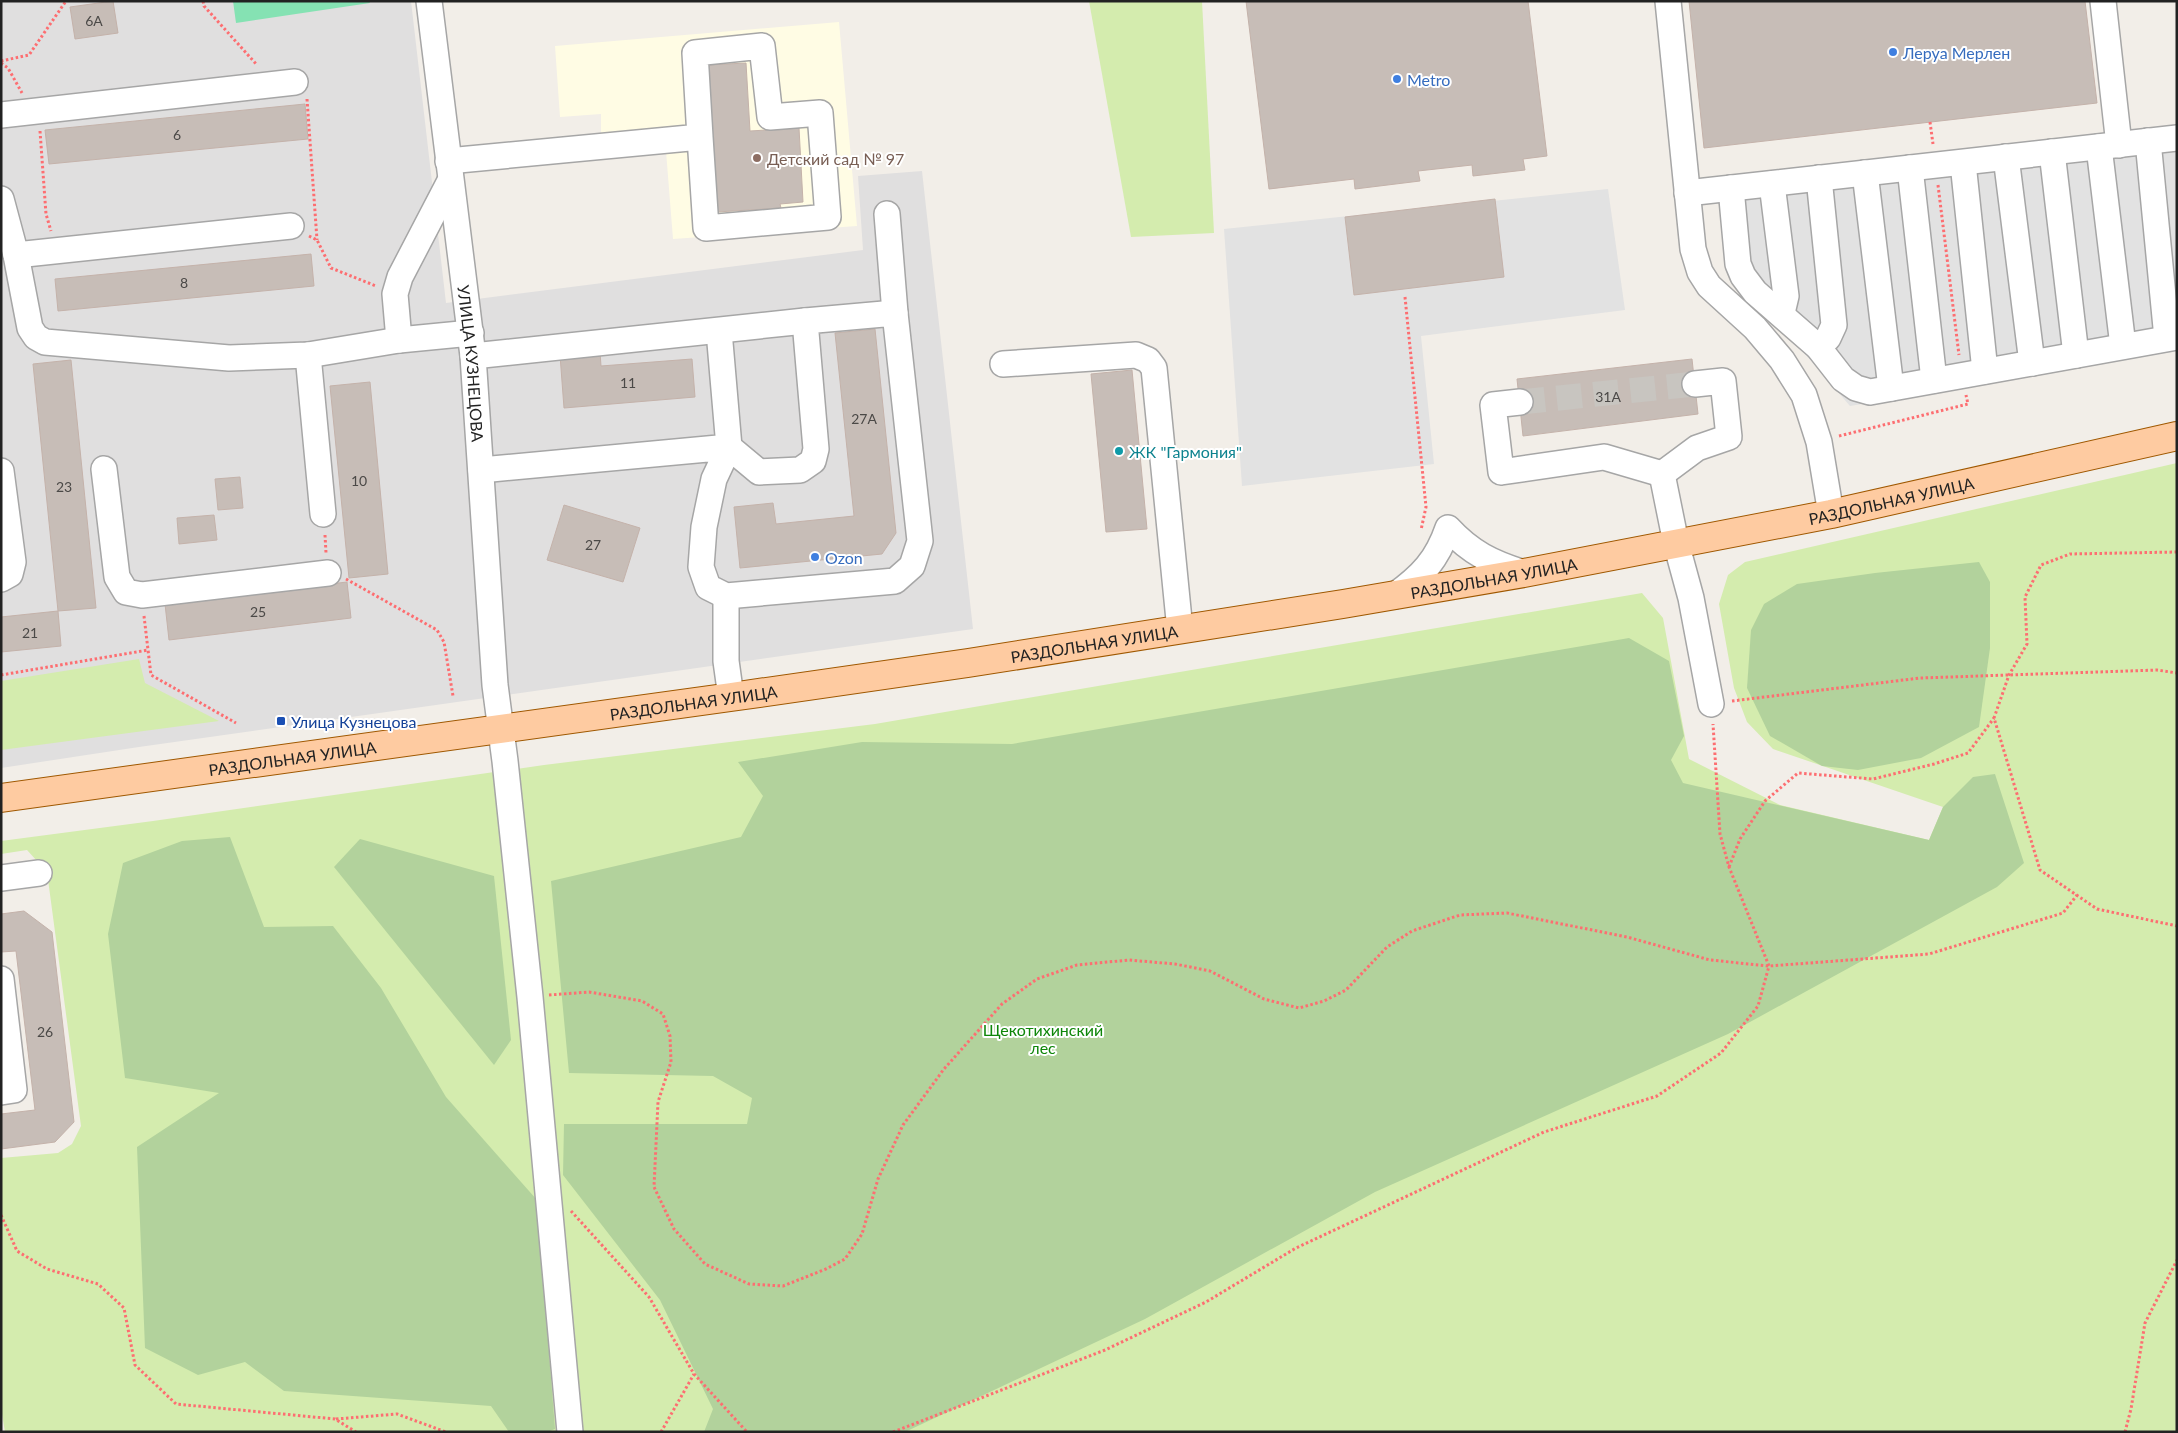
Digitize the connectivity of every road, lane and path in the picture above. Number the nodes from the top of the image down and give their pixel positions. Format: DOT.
graph roads {
  1 [pos="66,1"];
  2 [pos="203,1"];
  3 [pos="429,1"];
  4 [pos="1668,1"];
  5 [pos="2103,1"];
  6 [pos="1,62"];
  7 [pos="285,83"];
  8 [pos="33,111"];
  9 [pos="1,115"];
  10 [pos="700,137"];
  11 [pos="2177,138"];
  12 [pos="2148,141"];
  13 [pos="2109,146"];
  14 [pos="2052,152"];
  15 [pos="2006,157"];
  16 [pos="1963,162"];
  17 [pos="1910,168"];
  18 [pos="449,170"];
  19 [pos="1865,174"];
  20 [pos="1819,178"];
  21 [pos="1772,184"];
  22 [pos="1731,188"];
  23 [pos="1687,193"];
  24 [pos="1,199"];
  25 [pos="887,214"];
  26 [pos="291,226"];
  27 [pos="317,240"];
  28 [pos="57,250"];
  29 [pos="16,255"];
  30 [pos="395,294"];
  31 [pos="1405,297"];
  32 [pos="895,313"];
  33 [pos="1782,313"];
  34 [pos="806,321"];
  35 [pos="719,331"];
  36 [pos="2172,338"];
  37 [pos="399,340"];
  38 [pos="472,345"];
  39 [pos="2123,346"];
  40 [pos="1818,347"];
  41 [pos="308,355"];
  42 [pos="2076,355"];
  43 [pos="2032,362"];
  44 [pos="1004,364"];
  45 [pos="1985,371"];
  46 [pos="1934,380"];
  47 [pos="1695,384"];
  48 [pos="1891,388"];
  49 [pos="1520,402"];
  50 [pos="2177,436"];
  51 [pos="729,447"];
  52 [pos="104,469"];
  53 [pos="480,470"];
  54 [pos="1,471"];
  55 [pos="1662,474"];
  56 [pos="323,514"];
  57 [pos="1831,514"];
  58 [pos="1421,530"];
  59 [pos="1676,543"];
  60 [pos="2177,552"];
  61 [pos="328,572"];
  62 [pos="1524,573"];
  63 [pos="1,579"];
  64 [pos="142,595"];
  65 [pos="726,596"];
  66 [pos="1394,596"];
  67 [pos="1180,630"];
  68 [pos="148,650"];
  69 [pos="2177,673"];
  70 [pos="1,675"];
  71 [pos="2009,675"];
  72 [pos="453,696"];
  73 [pos="731,697"];
  74 [pos="1711,704"];
  75 [pos="1994,718"];
  76 [pos="236,723"];
  77 [pos="500,728"];
  78 [pos="1,798"];
  79 [pos="1729,867"];
  80 [pos="39,873"];
  81 [pos="1,878"];
  82 [pos="2077,895"];
  83 [pos="2177,926"];
  84 [pos="1769,966"];
  85 [pos="1,979"];
  86 [pos="530,997"];
  87 [pos="1,1092"];
  88 [pos="547,1184"];
  89 [pos="1,1215"];
  90 [pos="2177,1260"];
  91 [pos="694,1374"];
  92 [pos="335,1419"];
  93 [pos="356,1432"];
  94 [pos="446,1432"];
  95 [pos="570,1432"];
  96 [pos="661,1432"];
  97 [pos="747,1432"];
  98 [pos="892,1432"];
  99 [pos="2125,1432"];
  1 -- 6 [label="path"];
  2 -- 7 [label="path"];
  3 -- 18 [label="street, УЛИЦА КУЗНЕЦОВА"];
  4 -- 23 [label="street"];
  5 -- 13 [label="street"];
  6 -- 8 [label="path"];
  7 -- 8 [label="street"];
  7 -- 27 [label="path"];
  8 -- 9 [label="street"];
  8 -- 28 [label="path"];
  10 -- 10 [label="street"];
  10 -- 18 [label="street"];
  11 -- 12 [label="street"];
  12 -- 13 [label="street"];
  12 -- 36 [label="street"];
  13 -- 14 [label="street"];
  13 -- 39 [label="street"];
  14 -- 15 [label="street"];
  14 -- 42 [label="street"];
  15 -- 16 [label="street"];
  15 -- 43 [label="street"];
  16 -- 17 [label="street"];
  16 -- 45 [label="street"];
  17 -- 19 [label="street"];
  17 -- 46 [label="street"];
  18 -- 30 [label="street"];
  18 -- 38 [label="street, УЛИЦА КУЗНЕЦОВА"];
  19 -- 20 [label="street"];
  19 -- 48 [label="street"];
  20 -- 21 [label="street"];
  20 -- 40 [label="street"];
  21 -- 22 [label="street"];
  21 -- 33 [label="street"];
  22 -- 23 [label="street"];
  22 -- 33 [label="street"];
  23 -- 57 [label="street"];
  24 -- 29 [label="street"];
  25 -- 32 [label="street"];
  26 -- 27 [label="path"];
  26 -- 28 [label="street"];
  27 -- 30 [label="path"];
  28 -- 29 [label="street"];
  29 -- 41 [label="street"];
  30 -- 37 [label="street"];
  31 -- 58 [label="path"];
  32 -- 34 [label="street"];
  32 -- 65 [label="street"];
  33 -- 40 [label="street"];
  34 -- 35 [label="street"];
  34 -- 51 [label="street"];
  35 -- 38 [label="street"];
  35 -- 51 [label="street"];
  36 -- 39 [label="street"];
  37 -- 38 [label="street"];
  37 -- 41 [label="street"];
  38 -- 53 [label="street, УЛИЦА КУЗНЕЦОВА"];
  39 -- 42 [label="street"];
  40 -- 48 [label="street"];
  41 -- 56 [label="street"];
  42 -- 43 [label="street"];
  43 -- 45 [label="street"];
  44 -- 67 [label="street"];
  45 -- 46 [label="street"];
  46 -- 48 [label="street"];
  47 -- 55 [label="street"];
  49 -- 55 [label="street"];
  50 -- 57 [label="main road, РАЗДОЛЬНАЯ УЛИЦА"];
  51 -- 53 [label="street"];
  51 -- 65 [label="street"];
  52 -- 64 [label="street"];
  53 -- 77 [label="street, УЛИЦА КУЗНЕЦОВА"];
  54 -- 63 [label="street"];
  55 -- 59 [label="street"];
  56 -- 61 [label="path"];
  57 -- 59 [label="main road, РАЗДОЛЬНАЯ УЛИЦА"];
  59 -- 62 [label="main road, РАЗДОЛЬНАЯ УЛИЦА"];
  59 -- 74 [label="street"];
  60 -- 71 [label="path"];
  61 -- 64 [label="street"];
  61 -- 72 [label="path"];
  62 -- 66 [label="main road, РАЗДОЛЬНАЯ УЛИЦА"];
  62 -- 66 [label="street"];
  64 -- 68 [label="path"];
  65 -- 73 [label="street"];
  66 -- 67 [label="main road, РАЗДОЛЬНАЯ УЛИЦА"];
  67 -- 73 [label="main road, РАЗДОЛЬНАЯ УЛИЦА"];
  68 -- 70 [label="path"];
  68 -- 76 [label="path"];
  69 -- 71 [label="path"];
  71 -- 74 [label="path"];
  71 -- 75 [label="path"];
  73 -- 77 [label="main road, РАЗДОЛЬНАЯ УЛИЦА"];
  74 -- 79 [label="path"];
  75 -- 79 [label="path"];
  75 -- 82 [label="path"];
  77 -- 78 [label="main road, РАЗДОЛЬНАЯ УЛИЦА"];
  77 -- 86 [label="street, УЛИЦА КУЗНЕЦОВА"];
  79 -- 84 [label="path"];
  80 -- 81 [label="street"];
  82 -- 83 [label="path"];
  82 -- 84 [label="path"];
  84 -- 86 [label="path"];
  84 -- 98 [label="path"];
  85 -- 87 [label="street"];
  86 -- 88 [label="street, УЛИЦА КУЗНЕЦОВА"];
  88 -- 91 [label="path"];
  88 -- 95 [label="street, УЛИЦА КУЗНЕЦОВА"];
  89 -- 92 [label="path"];
  90 -- 99 [label="path"];
  91 -- 96 [label="path"];
  91 -- 97 [label="path"];
  92 -- 93 [label="path"];
  92 -- 94 [label="path"];
}
